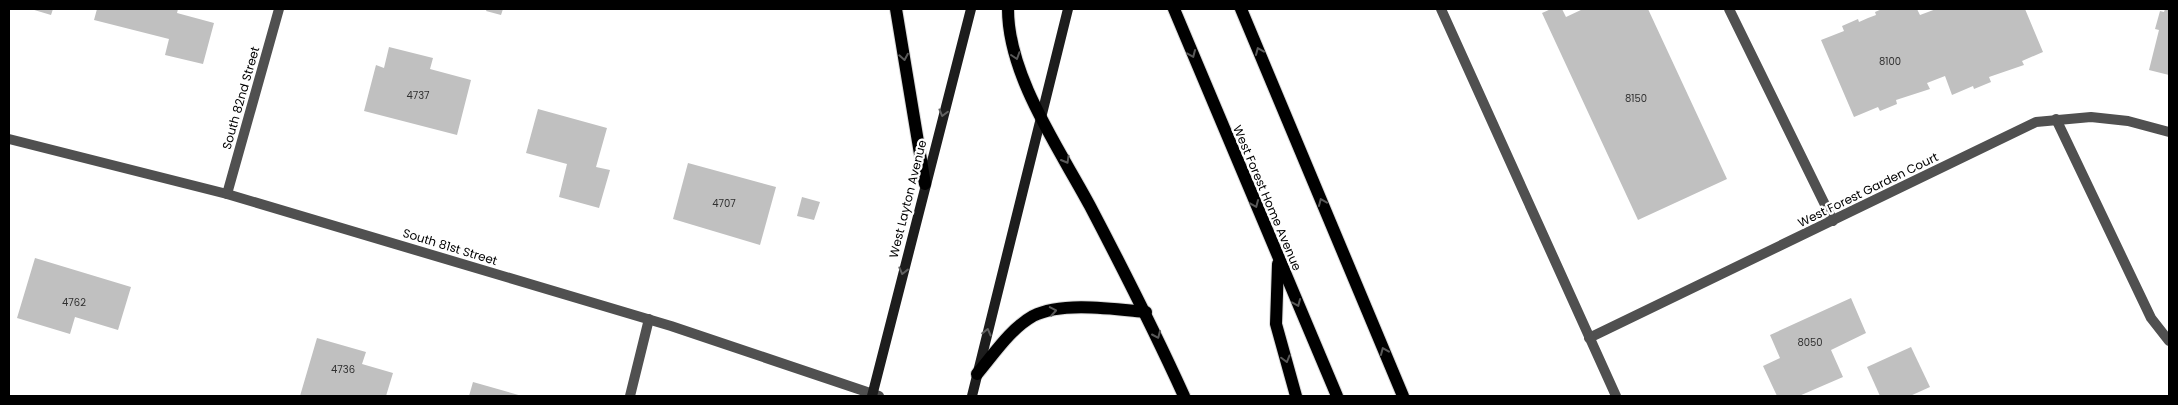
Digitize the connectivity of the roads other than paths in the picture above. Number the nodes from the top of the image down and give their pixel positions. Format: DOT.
graph roads {
  1 [pos="280,9"];
  2 [pos="896,9"];
  3 [pos="971,9"];
  4 [pos="1008,9"];
  5 [pos="1174,9"];
  6 [pos="1241,9"];
  7 [pos="1441,9"];
  8 [pos="1729,9"];
  9 [pos="1067,10"];
  10 [pos="1041,118"];
  11 [pos="2056,119"];
  12 [pos="2169,132"];
  13 [pos="9,139"];
  14 [pos="925,184"];
  15 [pos="227,194"];
  16 [pos="1833,221"];
  17 [pos="1278,259"];
  18 [pos="1146,312"];
  19 [pos="649,319"];
  20 [pos="1589,338"];
  21 [pos="2169,341"];
  22 [pos="977,374"];
  23 [pos="630,396"];
  24 [pos="874,396"];
  25 [pos="972,396"];
  26 [pos="1184,396"];
  27 [pos="1296,396"];
  28 [pos="1337,396"];
  29 [pos="1403,396"];
  30 [pos="1616,396"];
  1 -- 15 [label="street, South 82nd Street"];
  2 -- 14 [label="main road, one-way"];
  3 -- 14 [label="main road, West Layton Avenue, one-way"];
  4 -- 10 [label="main road, one-way"];
  5 -- 17 [label="main road, West Forest Home Avenue, one-way"];
  29 -- 6 [label="main road, one-way"];
  7 -- 20 [label="street"];
  8 -- 16 [label="street"];
  9 -- 10 [label="main road"];
  10 -- 18 [label="main road, one-way"];
  22 -- 10 [label="main road, one-way"];
  11 -- 12 [label="street, West Forest Garden Court"];
  11 -- 16 [label="street, West Forest Garden Court"];
  11 -- 21 [label="street"];
  13 -- 15 [label="street, South 81st Street"];
  14 -- 24 [label="main road, West Layton Avenue, one-way"];
  15 -- 19 [label="street, South 81st Street"];
  16 -- 20 [label="street, West Forest Garden Court"];
  17 -- 27 [label="main road, one-way"];
  17 -- 28 [label="main road, West Forest Home Avenue, one-way"];
  22 -- 18 [label="main road, one-way"];
  18 -- 26 [label="main road, one-way"];
  19 -- 23 [label="street"];
  19 -- 24 [label="street, South 81st Street"];
  20 -- 30 [label="street"];
  22 -- 25 [label="main road"];
}
